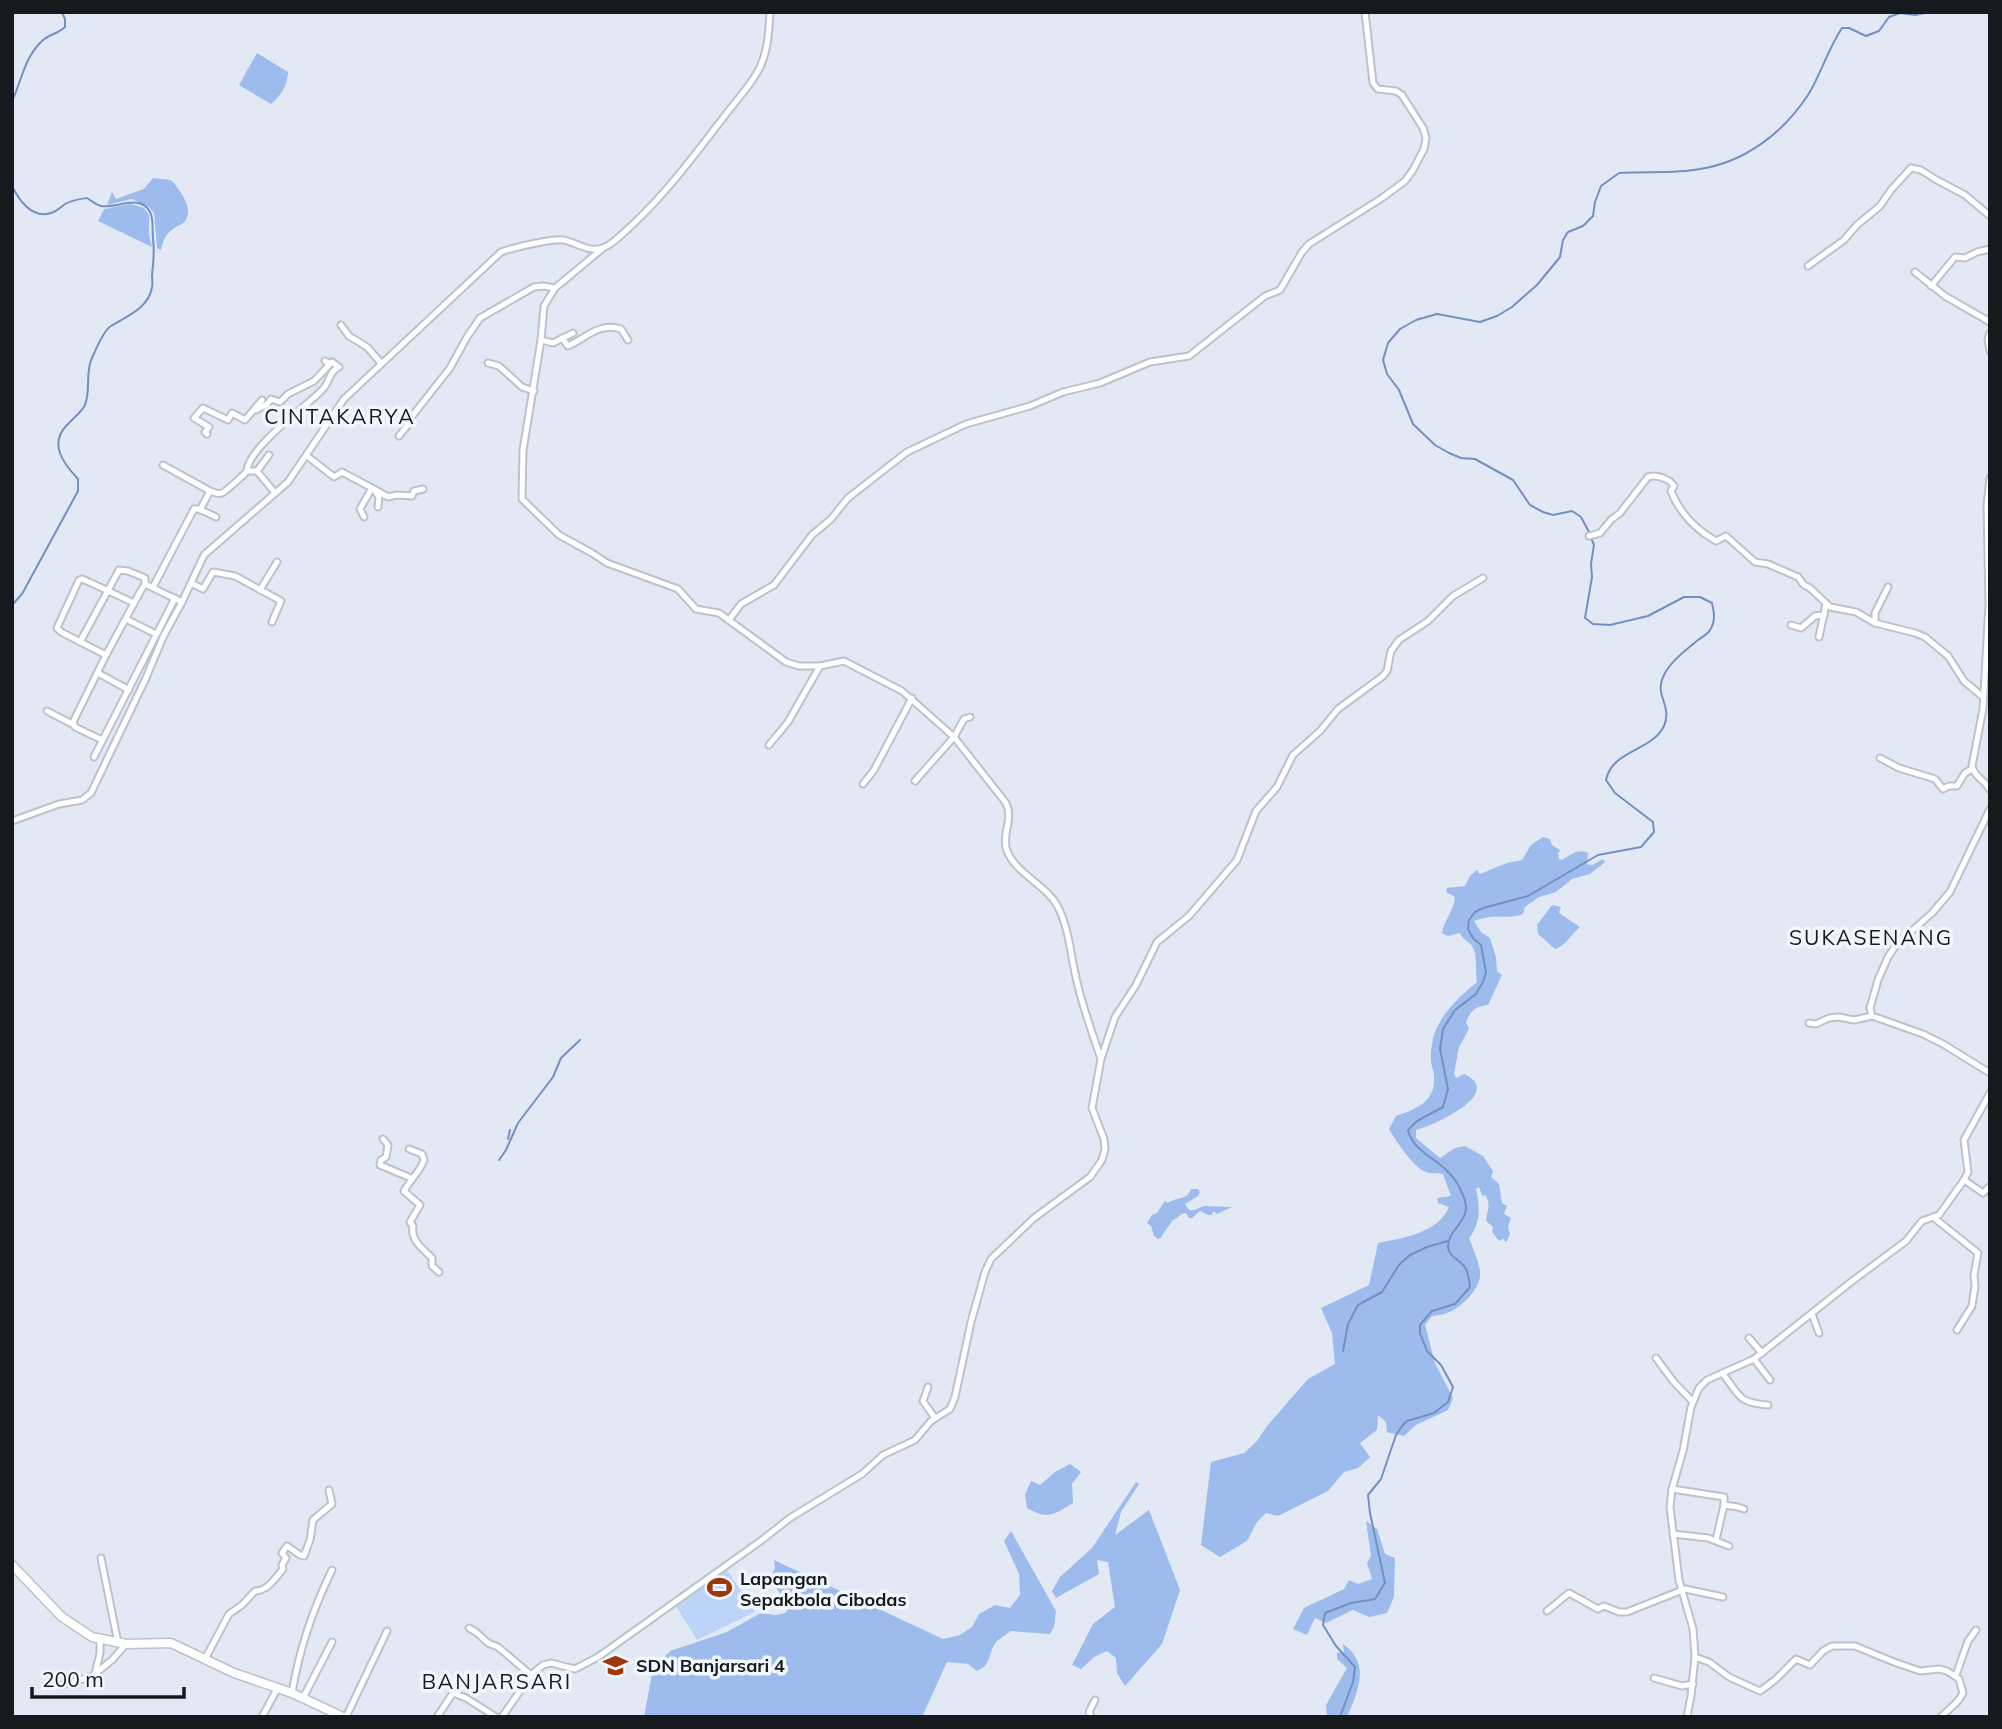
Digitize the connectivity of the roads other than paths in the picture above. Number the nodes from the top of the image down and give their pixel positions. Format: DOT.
graph roads {
  1 [pos="770,12"];
  2 [pos="1365,12"];
  3 [pos="1990,216"];
  4 [pos="602,248"];
  5 [pos="1990,249"];
  6 [pos="1808,266"];
  7 [pos="1915,272"];
  8 [pos="1931,286"];
  9 [pos="555,288"];
  10 [pos="1990,322"];
  11 [pos="341,325"];
  12 [pos="573,333"];
  13 [pos="1990,333"];
  14 [pos="562,338"];
  15 [pos="541,341"];
  16 [pos="628,341"];
  17 [pos="1990,351"];
  18 [pos="382,362"];
  19 [pos="488,363"];
  20 [pos="534,391"];
  21 [pos="262,400"];
  22 [pos="255,410"];
  23 [pos="207,434"];
  24 [pos="398,436"];
  25 [pos="269,455"];
  26 [pos="307,456"];
  27 [pos="163,465"];
  28 [pos="247,471"];
  29 [pos="257,471"];
  30 [pos="1990,478"];
  31 [pos="373,489"];
  32 [pos="423,489"];
  33 [pos="210,491"];
  34 [pos="275,493"];
  35 [pos="378,507"];
  36 [pos="200,510"];
  37 [pos="216,517"];
  38 [pos="363,517"];
  39 [pos="1589,537"];
  40 [pos="277,562"];
  41 [pos="1483,578"];
  42 [pos="191,583"];
  43 [pos="145,584"];
  44 [pos="153,587"];
  45 [pos="1888,587"];
  46 [pos="107,590"];
  47 [pos="260,590"];
  48 [pos="175,598"];
  49 [pos="182,602"];
  50 [pos="134,603"];
  51 [pos="1826,604"];
  52 [pos="1989,605"];
  53 [pos="1824,615"];
  54 [pos="126,619"];
  55 [pos="729,620"];
  56 [pos="272,622"];
  57 [pos="1875,622"];
  58 [pos="1791,625"];
  59 [pos="156,634"];
  60 [pos="1819,636"];
  61 [pos="80,642"];
  62 [pos="106,655"];
  63 [pos="820,666"];
  64 [pos="98,673"];
  65 [pos="129,690"];
  66 [pos="1983,697"];
  67 [pos="912,698"];
  68 [pos="47,711"];
  69 [pos="970,717"];
  70 [pos="74,725"];
  71 [pos="954,737"];
  72 [pos="102,740"];
  73 [pos="769,745"];
  74 [pos="93,757"];
  75 [pos="1880,758"];
  76 [pos="1972,769"];
  77 [pos="915,781"];
  78 [pos="863,784"];
  79 [pos="1990,790"];
  80 [pos="1990,809"];
  81 [pos="12,821"];
  82 [pos="1872,1016"];
  83 [pos="1809,1023"];
  84 [pos="1101,1059"];
  85 [pos="1990,1073"];
  86 [pos="1990,1093"];
  87 [pos="383,1139"];
  88 [pos="409,1149"];
  89 [pos="411,1178"];
  90 [pos="1964,1180"];
  91 [pos="1990,1186"];
  92 [pos="1933,1217"];
  93 [pos="439,1272"];
  94 [pos="1812,1314"];
  95 [pos="1957,1330"];
  96 [pos="1819,1334"];
  97 [pos="1749,1338"];
  98 [pos="1762,1353"];
  99 [pos="1656,1358"];
  100 [pos="1754,1359"];
  101 [pos="1723,1374"];
  102 [pos="1770,1380"];
  103 [pos="928,1387"];
  104 [pos="1693,1402"];
  105 [pos="1768,1405"];
  106 [pos="935,1418"];
  107 [pos="1672,1489"];
  108 [pos="329,1490"];
  109 [pos="1724,1505"];
  110 [pos="1744,1509"];
  111 [pos="1672,1534"];
  112 [pos="1716,1540"];
  113 [pos="1729,1546"];
  114 [pos="101,1558"];
  115 [pos="12,1565"];
  116 [pos="332,1570"];
  117 [pos="1681,1590"];
  118 [pos="1723,1597"];
  119 [pos="1547,1611"];
  120 [pos="469,1628"];
  121 [pos="1976,1630"];
  122 [pos="387,1632"];
  123 [pos="100,1640"];
  124 [pos="332,1642"];
  125 [pos="122,1643"];
  126 [pos="1695,1657"];
  127 [pos="205,1659"];
  128 [pos="95,1674"];
  129 [pos="531,1675"];
  130 [pos="1956,1675"];
  131 [pos="1654,1678"];
  132 [pos="1693,1684"];
  133 [pos="61,1685"];
  134 [pos="277,1689"];
  135 [pos="292,1693"];
  136 [pos="303,1698"];
  137 [pos="1095,1700"];
  138 [pos="262,1717"];
  139 [pos="344,1717"];
  140 [pos="437,1717"];
  141 [pos="496,1717"];
  142 [pos="502,1717"];
  143 [pos="1091,1717"];
  144 [pos="1687,1717"];
  145 [pos="1941,1717"];
  1 -- 4 [label="street"];
  2 -- 55 [label="street"];
  3 -- 6 [label="street"];
  4 -- 9 [label="street"];
  4 -- 18 [label="street"];
  5 -- 8 [label="street"];
  7 -- 8 [label="street"];
  8 -- 10 [label="street"];
  9 -- 15 [label="street"];
  9 -- 24 [label="street"];
  11 -- 18 [label="street"];
  12 -- 14 [label="street"];
  13 -- 17 [label="street"];
  14 -- 15 [label="street"];
  14 -- 16 [label="street"];
  15 -- 20 [label="street"];
  18 -- 26 [label="street"];
  19 -- 20 [label="street"];
  20 -- 55 [label="street"];
  21 -- 22 [label="street"];
  22 -- 23 [label="street"];
  22 -- 28 [label="street"];
  25 -- 29 [label="street"];
  26 -- 31 [label="street"];
  26 -- 34 [label="street"];
  27 -- 33 [label="street"];
  28 -- 29 [label="street"];
  28 -- 33 [label="street"];
  29 -- 34 [label="street"];
  30 -- 52 [label="street"];
  31 -- 32 [label="street"];
  31 -- 35 [label="street"];
  31 -- 38 [label="street"];
  33 -- 36 [label="street"];
  34 -- 42 [label="street"];
  36 -- 37 [label="street"];
  36 -- 44 [label="street"];
  39 -- 51 [label="street"];
  40 -- 47 [label="street"];
  41 -- 84 [label="street"];
  42 -- 47 [label="street"];
  42 -- 49 [label="street"];
  43 -- 44 [label="street"];
  43 -- 46 [label="street"];
  43 -- 50 [label="street"];
  44 -- 48 [label="street"];
  45 -- 57 [label="street"];
  46 -- 50 [label="street"];
  46 -- 61 [label="street"];
  46 -- 61 [label="street"];
  47 -- 56 [label="street"];
  48 -- 49 [label="street"];
  48 -- 59 [label="street"];
  49 -- 81 [label="street"];
  50 -- 54 [label="street"];
  51 -- 53 [label="street"];
  51 -- 57 [label="street"];
  52 -- 66 [label="street"];
  53 -- 58 [label="street"];
  53 -- 60 [label="street"];
  54 -- 59 [label="street"];
  54 -- 62 [label="street"];
  55 -- 63 [label="street"];
  57 -- 66 [label="street"];
  59 -- 65 [label="street"];
  61 -- 62 [label="street"];
  62 -- 64 [label="street"];
  63 -- 67 [label="street"];
  63 -- 73 [label="street"];
  64 -- 65 [label="street"];
  64 -- 70 [label="street"];
  65 -- 72 [label="street"];
  66 -- 76 [label="street"];
  67 -- 71 [label="street"];
  67 -- 78 [label="street"];
  68 -- 70 [label="street"];
  69 -- 71 [label="street"];
  70 -- 72 [label="street"];
  71 -- 77 [label="street"];
  71 -- 84 [label="street"];
  72 -- 74 [label="street"];
  75 -- 76 [label="street"];
  76 -- 79 [label="street"];
  80 -- 82 [label="street"];
  82 -- 83 [label="street"];
  82 -- 85 [label="street"];
  84 -- 106 [label="street"];
  86 -- 90 [label="street"];
  87 -- 89 [label="street"];
  88 -- 89 [label="street"];
  89 -- 93 [label="street"];
  90 -- 91 [label="street"];
  90 -- 92 [label="street"];
  92 -- 94 [label="street"];
  92 -- 95 [label="street"];
  94 -- 96 [label="street"];
  94 -- 98 [label="street"];
  97 -- 98 [label="street"];
  98 -- 100 [label="street"];
  99 -- 104 [label="street"];
  100 -- 101 [label="street"];
  100 -- 102 [label="street"];
  101 -- 104 [label="street"];
  101 -- 105 [label="street"];
  103 -- 106 [label="street"];
  104 -- 107 [label="street"];
  106 -- 129 [label="street"];
  107 -- 109 [label="street"];
  107 -- 111 [label="street"];
  108 -- 127 [label="street"];
  109 -- 110 [label="street"];
  109 -- 112 [label="street"];
  111 -- 112 [label="street"];
  111 -- 117 [label="street"];
  112 -- 113 [label="street"];
  114 -- 125 [label="street"];
  115 -- 123 [label="main road"];
  116 -- 135 [label="street"];
  117 -- 118 [label="street"];
  117 -- 119 [label="street"];
  117 -- 126 [label="street"];
  120 -- 129 [label="street"];
  121 -- 130 [label="street"];
  122 -- 139 [label="street"];
  123 -- 125 [label="main road"];
  123 -- 128 [label="street"];
  124 -- 136 [label="street"];
  125 -- 127 [label="main road"];
  125 -- 128 [label="street"];
  126 -- 130 [label="street"];
  126 -- 132 [label="street"];
  127 -- 134 [label="main road"];
  128 -- 133 [label="street"];
  129 -- 142 [label="street"];
  130 -- 145 [label="street"];
  131 -- 132 [label="street"];
  132 -- 144 [label="street"];
  134 -- 135 [label="main road"];
  134 -- 138 [label="street"];
  135 -- 136 [label="main road"];
  136 -- 139 [label="main road"];
  137 -- 143 [label="street"];
  140 -- 141 [label="street"];
}
